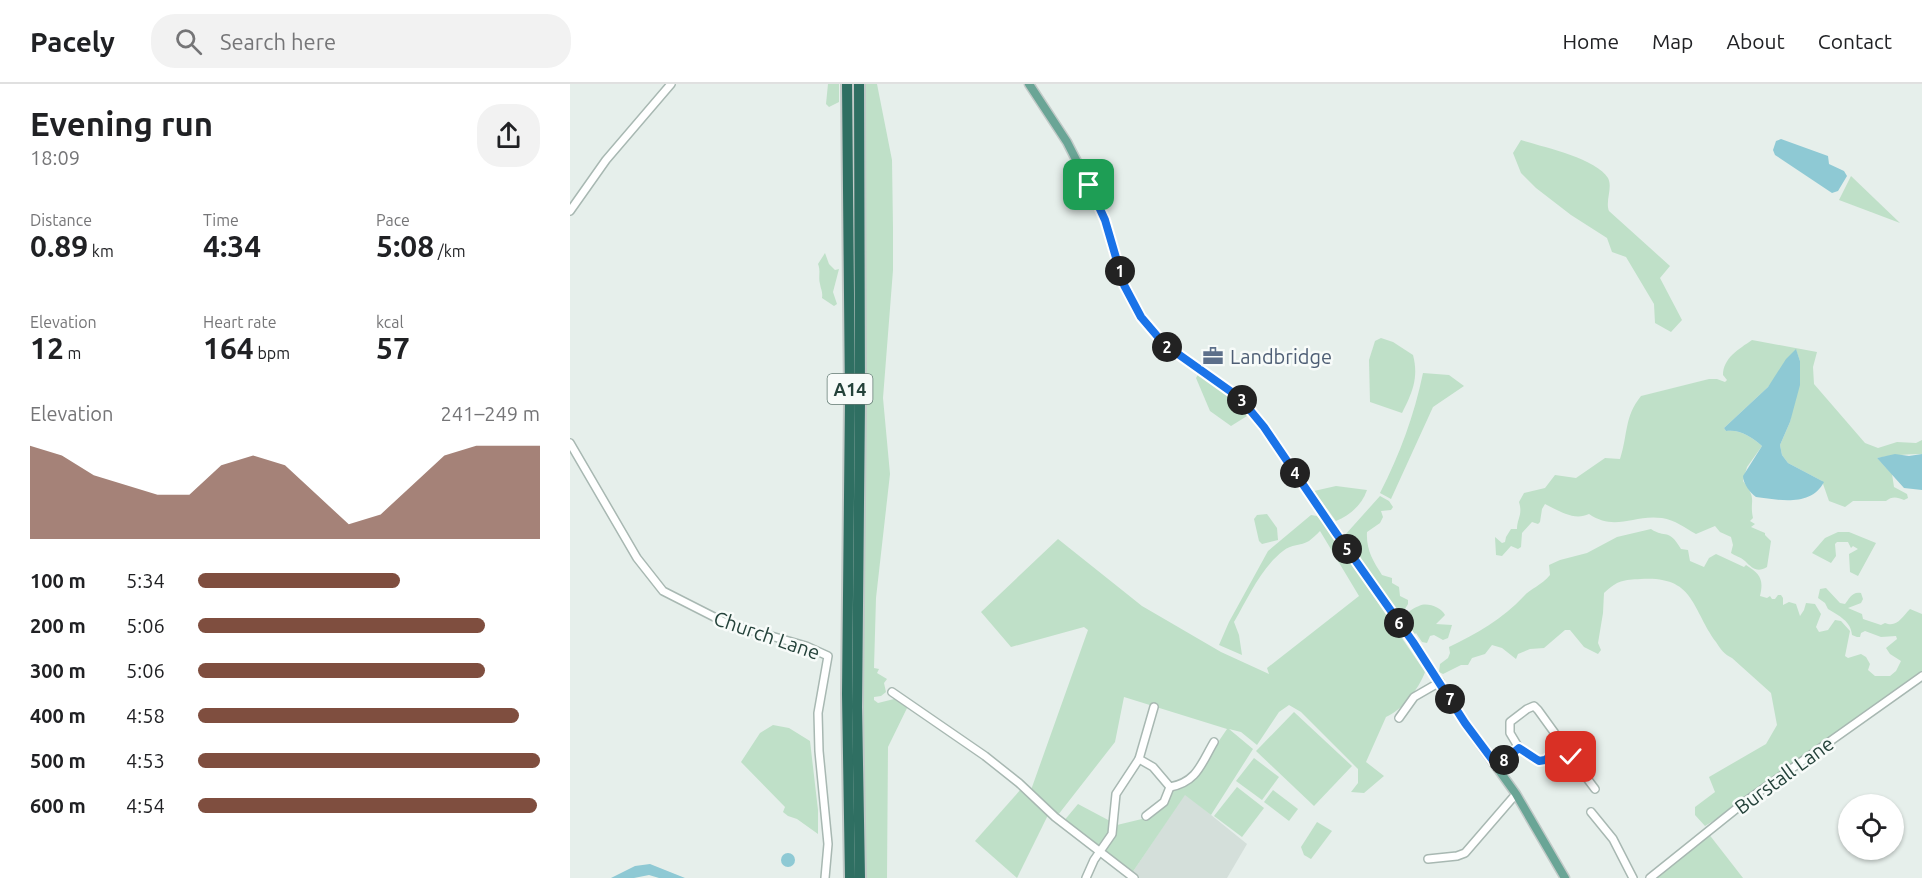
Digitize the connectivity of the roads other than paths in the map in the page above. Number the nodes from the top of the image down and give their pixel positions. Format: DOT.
graph roads {
  1 [pos="671,84"];
  2 [pos="847,84"];
  3 [pos="859,84"];
  4 [pos="1029,84"];
  5 [pos="570,211"];
  6 [pos="570,443"];
  7 [pos="1922,676"];
  8 [pos="1440,682"];
  9 [pos="892,692"];
  10 [pos="852,699"];
  11 [pos="1154,707"];
  12 [pos="1399,718"];
  13 [pos="1214,742"];
  14 [pos="1519,748"];
  15 [pos="1559,750"];
  16 [pos="1138,759"];
  17 [pos="1497,766"];
  18 [pos="1170,787"];
  19 [pos="1595,789"];
  20 [pos="1516,794"];
  21 [pos="1591,812"];
  22 [pos="1146,816"];
  23 [pos="1099,853"];
  24 [pos="1428,859"];
  25 [pos="825,878"];
  26 [pos="850,878"];
  27 [pos="860,878"];
  28 [pos="1086,878"];
  29 [pos="1134,878"];
  30 [pos="1565,878"];
  31 [pos="1633,878"];
  32 [pos="1650,878"];
  1 -- 5 [label="street"];
  2 -- 10 [label="highway, A14"];
  3 -- 10 [label="highway, A14"];
  4 -- 8 [label="main road"];
  6 -- 25 [label="street, Church Lane"];
  7 -- 32 [label="street, Burstall Lane"];
  8 -- 12 [label="street"];
  8 -- 17 [label="main road"];
  9 -- 23 [label="street"];
  10 -- 26 [label="highway, A14"];
  10 -- 27 [label="highway, A14"];
  11 -- 16 [label="street"];
  13 -- 18 [label="street"];
  14 -- 15 [label="street"];
  14 -- 15 [label="street"];
  14 -- 17 [label="street"];
  15 -- 19 [label="street"];
  16 -- 18 [label="street"];
  16 -- 23 [label="street"];
  17 -- 20 [label="main road"];
  18 -- 22 [label="street"];
  20 -- 24 [label="street"];
  20 -- 30 [label="main road"];
  21 -- 31 [label="street"];
  23 -- 28 [label="street"];
  23 -- 29 [label="street"];
}
